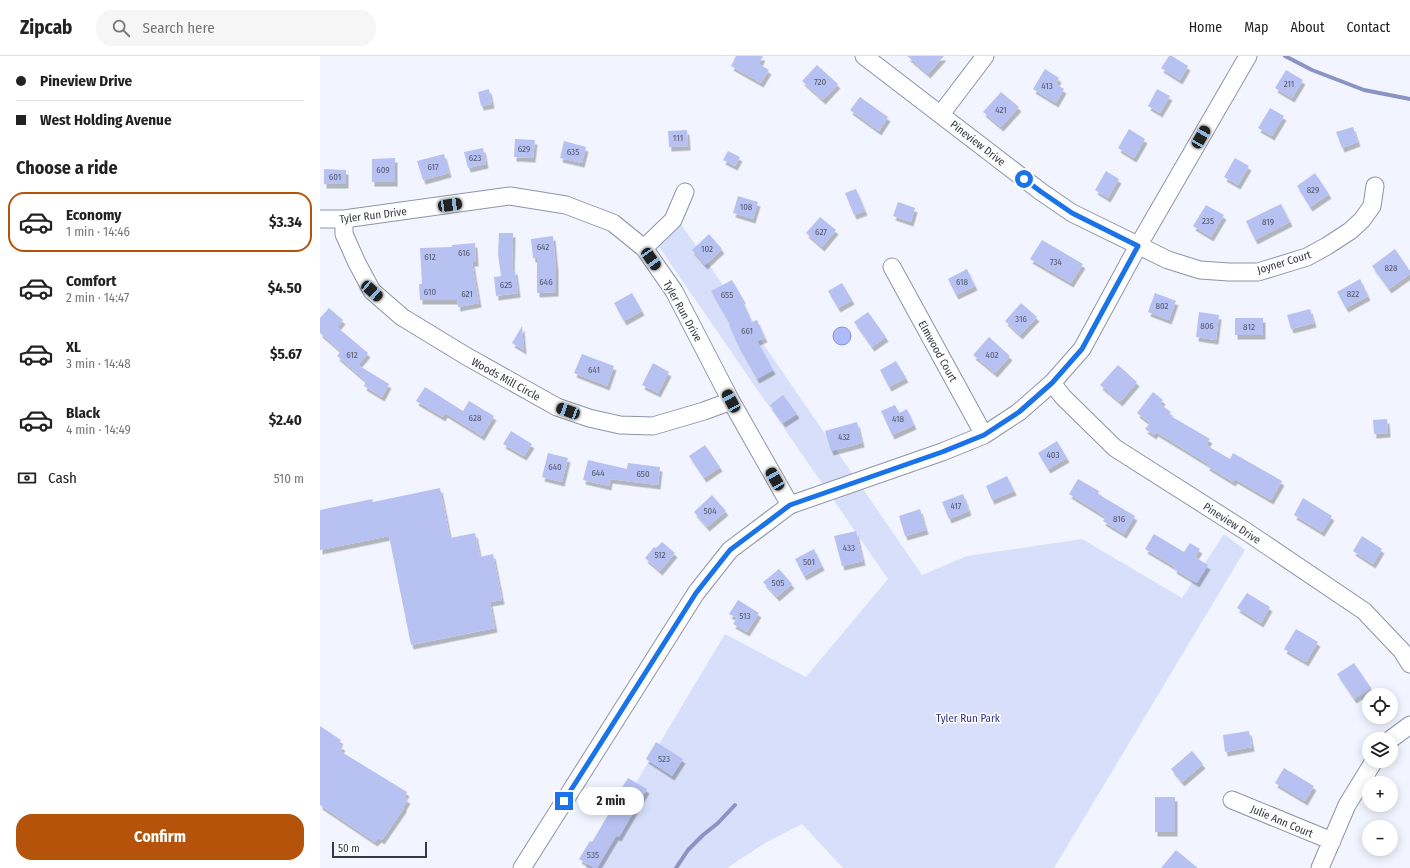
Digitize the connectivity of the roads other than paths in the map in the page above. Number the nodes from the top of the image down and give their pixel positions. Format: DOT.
graph roads {
  1 [pos="864,56"];
  2 [pos="985,56"];
  3 [pos="1248,56"];
  4 [pos="941,114"];
  5 [pos="1375,186"];
  6 [pos="686,192"];
  7 [pos="320,219"];
  8 [pos="344,219"];
  9 [pos="1138,246"];
  10 [pos="644,248"];
  11 [pos="892,267"];
  12 [pos="1052,383"];
  13 [pos="731,401"];
  14 [pos="984,435"];
  15 [pos="790,505"];
  16 [pos="1410,664"];
  17 [pos="1410,724"];
  18 [pos="1398,733"];
  19 [pos="1369,768"];
  20 [pos="1232,800"];
  21 [pos="1332,842"];
  22 [pos="522,868"];
  23 [pos="1320,868"];
  1 -- 4 [label="street, Pineview Drive"];
  2 -- 4 [label="street"];
  3 -- 9 [label="street"];
  4 -- 9 [label="street, Pineview Drive"];
  5 -- 9 [label="street, Joyner Court"];
  6 -- 10 [label="street"];
  7 -- 8 [label="street, Tyler Run Drive"];
  8 -- 10 [label="street, Tyler Run Drive"];
  8 -- 13 [label="street, Woods Mill Circle"];
  9 -- 12 [label="street"];
  10 -- 13 [label="street, Tyler Run Drive"];
  11 -- 14 [label="street, Elmwood Court"];
  12 -- 14 [label="street"];
  12 -- 16 [label="street, Pineview Drive"];
  13 -- 15 [label="street, Tyler Run Drive"];
  14 -- 15 [label="street"];
  15 -- 22 [label="street"];
  17 -- 18 [label="street"];
  19 -- 21 [label="street"];
  20 -- 21 [label="street, Julie Ann Court"];
  21 -- 23 [label="street"];
}
